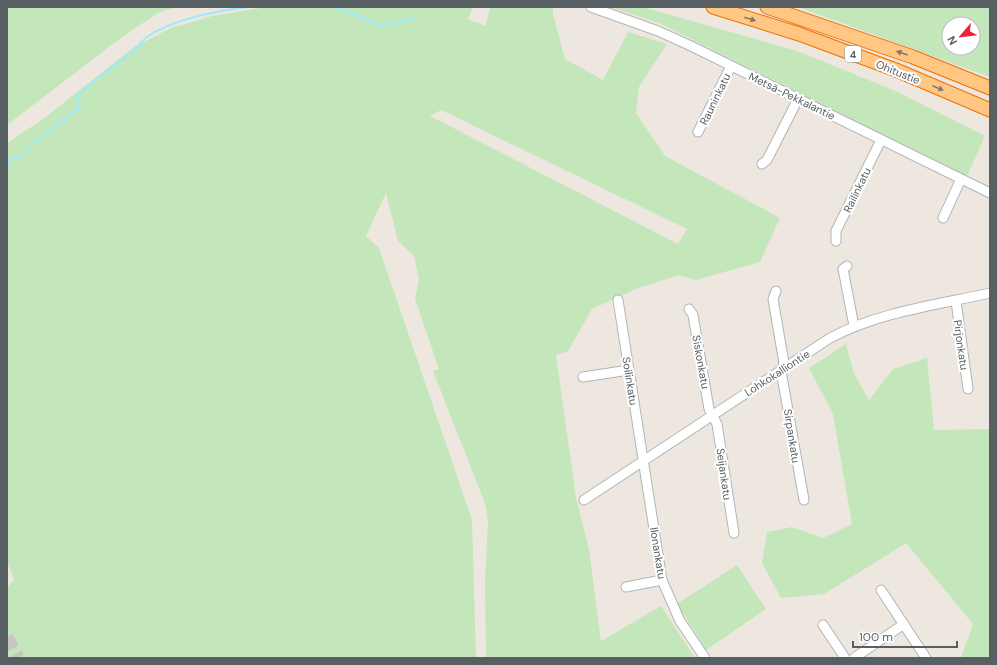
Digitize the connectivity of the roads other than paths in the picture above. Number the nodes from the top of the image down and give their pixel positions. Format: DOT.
graph roads {
  1 [pos="591,7"];
  2 [pos="713,7"];
  3 [pos="767,7"];
  4 [pos="731,66"];
  5 [pos="990,88"];
  6 [pos="798,99"];
  7 [pos="990,110"];
  8 [pos="698,132"];
  9 [pos="881,140"];
  10 [pos="762,164"];
  11 [pos="961,179"];
  12 [pos="990,193"];
  13 [pos="943,218"];
  14 [pos="836,240"];
  15 [pos="847,266"];
  16 [pos="776,291"];
  17 [pos="990,293"];
  18 [pos="618,300"];
  19 [pos="956,301"];
  20 [pos="689,308"];
  21 [pos="854,326"];
  22 [pos="629,370"];
  23 [pos="781,371"];
  24 [pos="583,377"];
  25 [pos="968,389"];
  26 [pos="712,415"];
  27 [pos="643,462"];
  28 [pos="584,500"];
  29 [pos="804,500"];
  30 [pos="734,533"];
  31 [pos="662,580"];
  32 [pos="626,587"];
  33 [pos="881,590"];
  34 [pos="904,624"];
  35 [pos="823,625"];
  36 [pos="705,658"];
  37 [pos="845,658"];
  38 [pos="854,658"];
  39 [pos="926,658"];
  1 -- 4 [label="street, Metsä-Pekkalantie"];
  2 -- 7 [label="highway, Ohitustie / 4, one-way"];
  5 -- 3 [label="highway, Ohitustie / 4, one-way"];
  4 -- 6 [label="street, Metsä-Pekkalantie"];
  4 -- 8 [label="street, Rauninkatu"];
  6 -- 9 [label="street, Metsä-Pekkalantie"];
  6 -- 10 [label="street"];
  9 -- 11 [label="street, Metsä-Pekkalantie"];
  9 -- 14 [label="street, Railinkatu"];
  11 -- 12 [label="street, Metsä-Pekkalantie"];
  11 -- 13 [label="street"];
  15 -- 21 [label="street"];
  16 -- 23 [label="street, Sirpankatu"];
  17 -- 19 [label="street, Lohkokalliontie"];
  18 -- 22 [label="street, Soilinkatu"];
  19 -- 21 [label="street, Lohkokalliontie"];
  19 -- 25 [label="street, Pirjonkatu"];
  20 -- 26 [label="street, Siskonkatu"];
  21 -- 23 [label="street, Lohkokalliontie"];
  22 -- 24 [label="street"];
  22 -- 27 [label="street, Soilinkatu"];
  23 -- 26 [label="street, Lohkokalliontie"];
  23 -- 29 [label="street, Sirpankatu"];
  26 -- 27 [label="street, Lohkokalliontie"];
  26 -- 30 [label="street, Seijankatu"];
  27 -- 28 [label="street, Lohkokalliontie"];
  27 -- 31 [label="street, Ilonankatu"];
  31 -- 32 [label="street"];
  31 -- 36 [label="street, Ilonankatu"];
  33 -- 34 [label="street"];
  34 -- 38 [label="street"];
  34 -- 39 [label="street"];
  35 -- 37 [label="street"];
}
